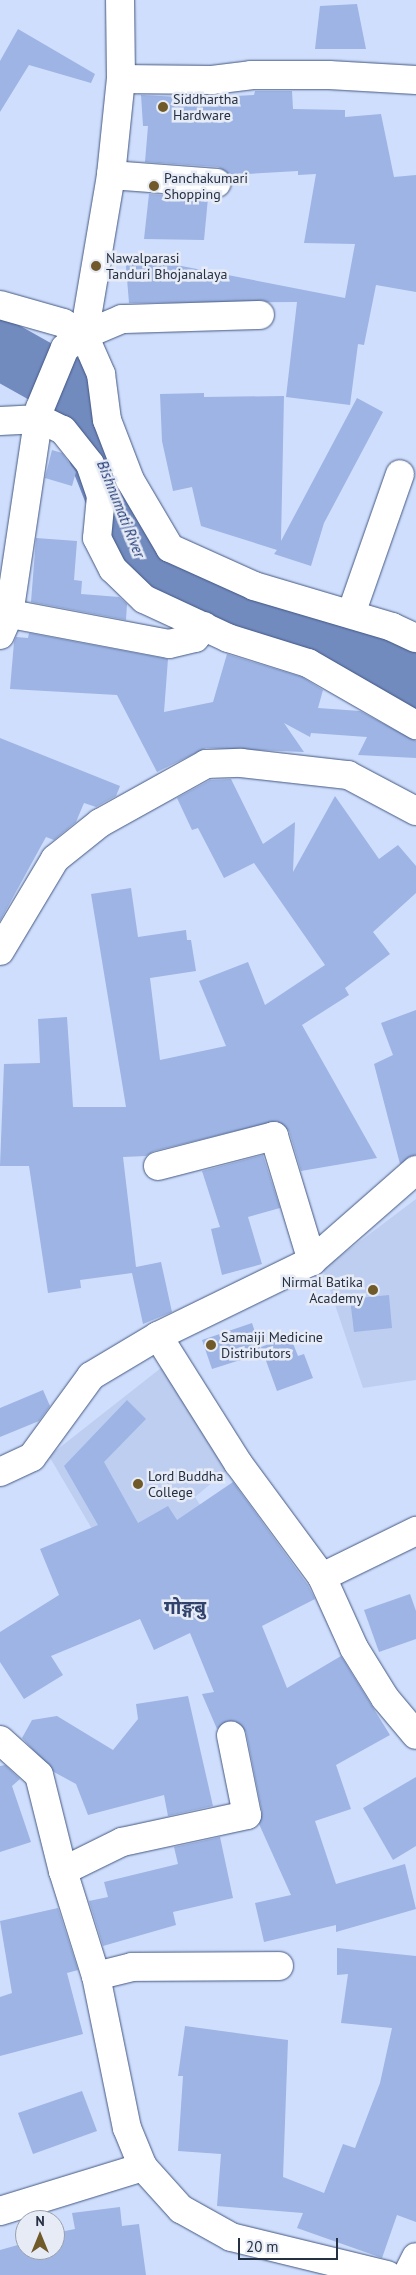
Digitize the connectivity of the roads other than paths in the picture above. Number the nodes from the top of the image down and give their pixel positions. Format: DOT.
graph roads {
  1 [pos="120,0"];
  2 [pos="121,79"];
  3 [pos="416,80"];
  4 [pos="111,175"];
  5 [pos="217,183"];
  6 [pos="0,305"];
  7 [pos="260,315"];
  8 [pos="74,341"];
  9 [pos="40,414"];
  10 [pos="0,421"];
  11 [pos="400,474"];
  12 [pos="351,614"];
  13 [pos="3,621"];
  14 [pos="204,626"];
  15 [pos="416,638"];
  16 [pos="416,725"];
  17 [pos="416,811"];
  18 [pos="0,951"];
  19 [pos="158,1166"];
  20 [pos="416,1170"];
  21 [pos="312,1261"];
  22 [pos="158,1336"];
  23 [pos="0,1472"];
  24 [pos="416,1531"];
  25 [pos="322,1577"];
  26 [pos="416,1735"];
  27 [pos="231,1736"];
  28 [pos="0,1740"];
  29 [pos="63,1871"];
  30 [pos="279,1966"];
  31 [pos="96,1976"];
  32 [pos="143,2167"];
  33 [pos="0,2211"];
  34 [pos="416,2257"];
  35 [pos="387,2275"];
  36 [pos="407,2275"];
  1 -- 2 [label="street"];
  2 -- 3 [label="street"];
  2 -- 4 [label="street"];
  4 -- 5 [label="street"];
  4 -- 8 [label="street"];
  6 -- 8 [label="street"];
  7 -- 8 [label="street"];
  8 -- 9 [label="street"];
  8 -- 12 [label="street"];
  9 -- 10 [label="street"];
  9 -- 13 [label="street"];
  9 -- 14 [label="street"];
  11 -- 12 [label="street"];
  12 -- 15 [label="street"];
  13 -- 14 [label="street"];
  14 -- 16 [label="street"];
  17 -- 18 [label="street"];
  19 -- 21 [label="street"];
  20 -- 21 [label="street"];
  21 -- 22 [label="street"];
  22 -- 23 [label="street"];
  22 -- 25 [label="street"];
  24 -- 25 [label="street"];
  25 -- 26 [label="street"];
  27 -- 29 [label="street"];
  28 -- 29 [label="street"];
  29 -- 31 [label="street"];
  30 -- 31 [label="street"];
  31 -- 32 [label="street"];
  32 -- 33 [label="street"];
  32 -- 35 [label="street"];
  34 -- 36 [label="street"];
}
